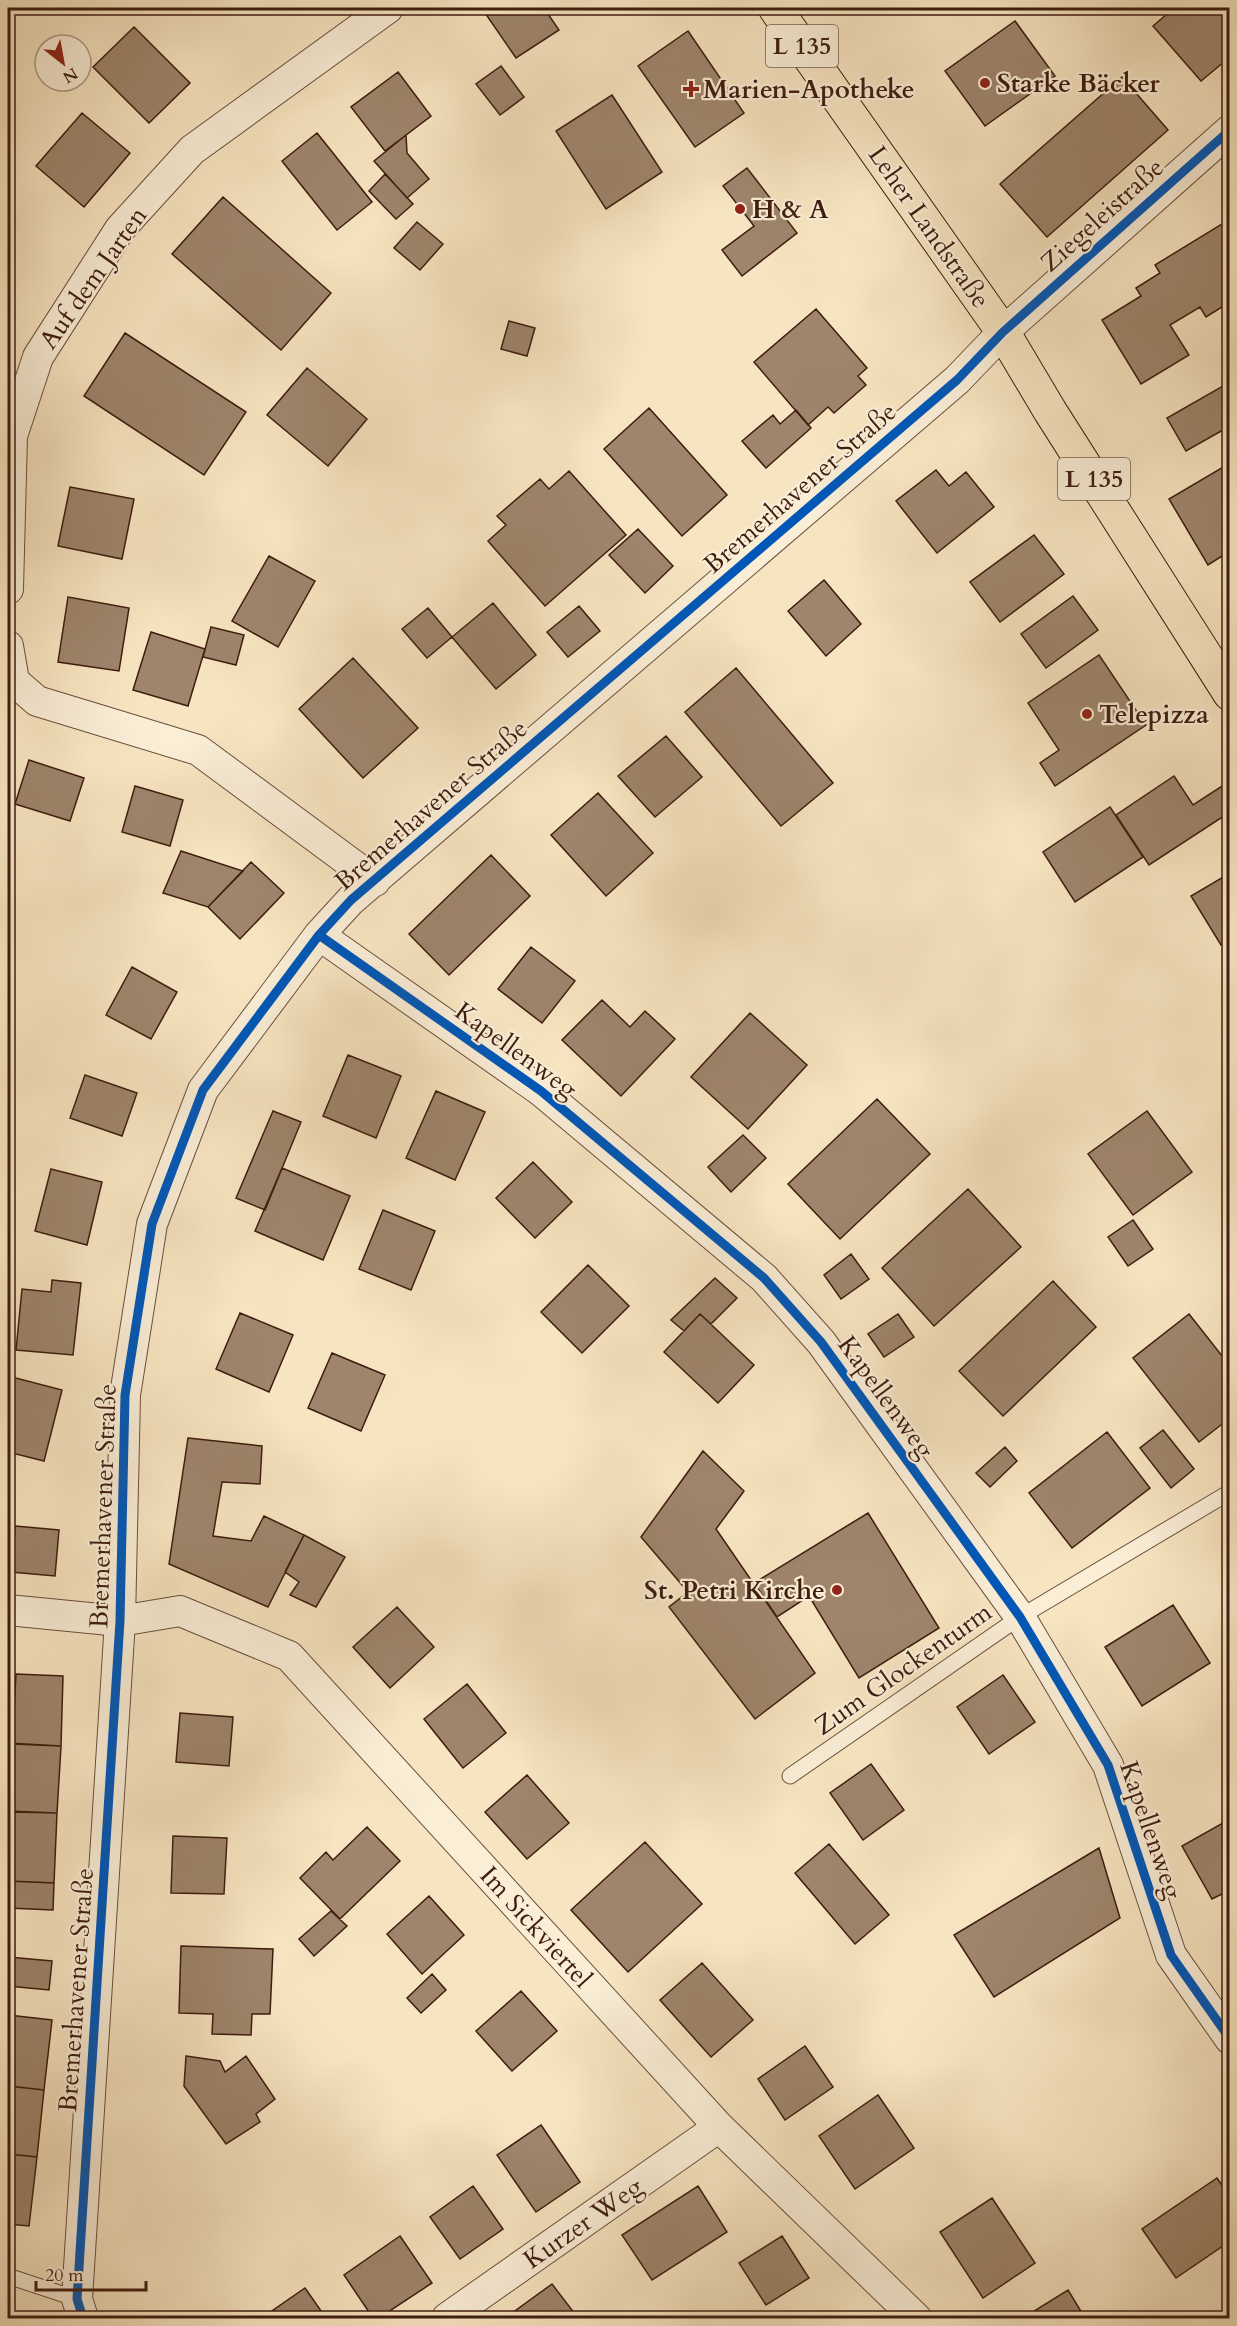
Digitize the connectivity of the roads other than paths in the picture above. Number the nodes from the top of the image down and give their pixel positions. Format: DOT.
graph roads {
  1 [pos="388,8"];
  2 [pos="775,8"];
  3 [pos="1230,130"];
  4 [pos="1003,332"];
  5 [pos="8,589"];
  6 [pos="8,646"];
  7 [pos="1230,694"];
  8 [pos="375,880"];
  9 [pos="319,935"];
  10 [pos="1230,1492"];
  11 [pos="8,1610"];
  12 [pos="1020,1617"];
  13 [pos="120,1621"];
  14 [pos="790,1776"];
  15 [pos="1230,2039"];
  16 [pos="719,2127"];
  17 [pos="8,2276"];
  18 [pos="80,2309"];
  19 [pos="447,2319"];
  20 [pos="916,2319"];
  1 -- 5 [label="street, Auf dem Jarten"];
  2 -- 4 [label="main road, Leher Landstraße / L 135"];
  3 -- 4 [label="street, Ziegeleistraße"];
  4 -- 7 [label="main road, Leher Landstraße / L 135"];
  4 -- 8 [label="street, Bremerhavener Straße"];
  6 -- 8 [label="street"];
  8 -- 9 [label="street, Bremerhavener Straße"];
  9 -- 12 [label="street, Kapellenweg"];
  9 -- 13 [label="street, Bremerhavener Straße"];
  10 -- 12 [label="lane, Zum Glockenturm"];
  11 -- 13 [label="street, Im Sickviertel"];
  12 -- 14 [label="lane, Zum Glockenturm"];
  12 -- 15 [label="street, Kapellenweg"];
  13 -- 16 [label="street, Im Sickviertel"];
  13 -- 18 [label="street, Bremerhavener Straße"];
  16 -- 19 [label="street, Kurzer Weg"];
  16 -- 20 [label="street, Im Sickviertel"];
  17 -- 18 [label="lane"];
}
